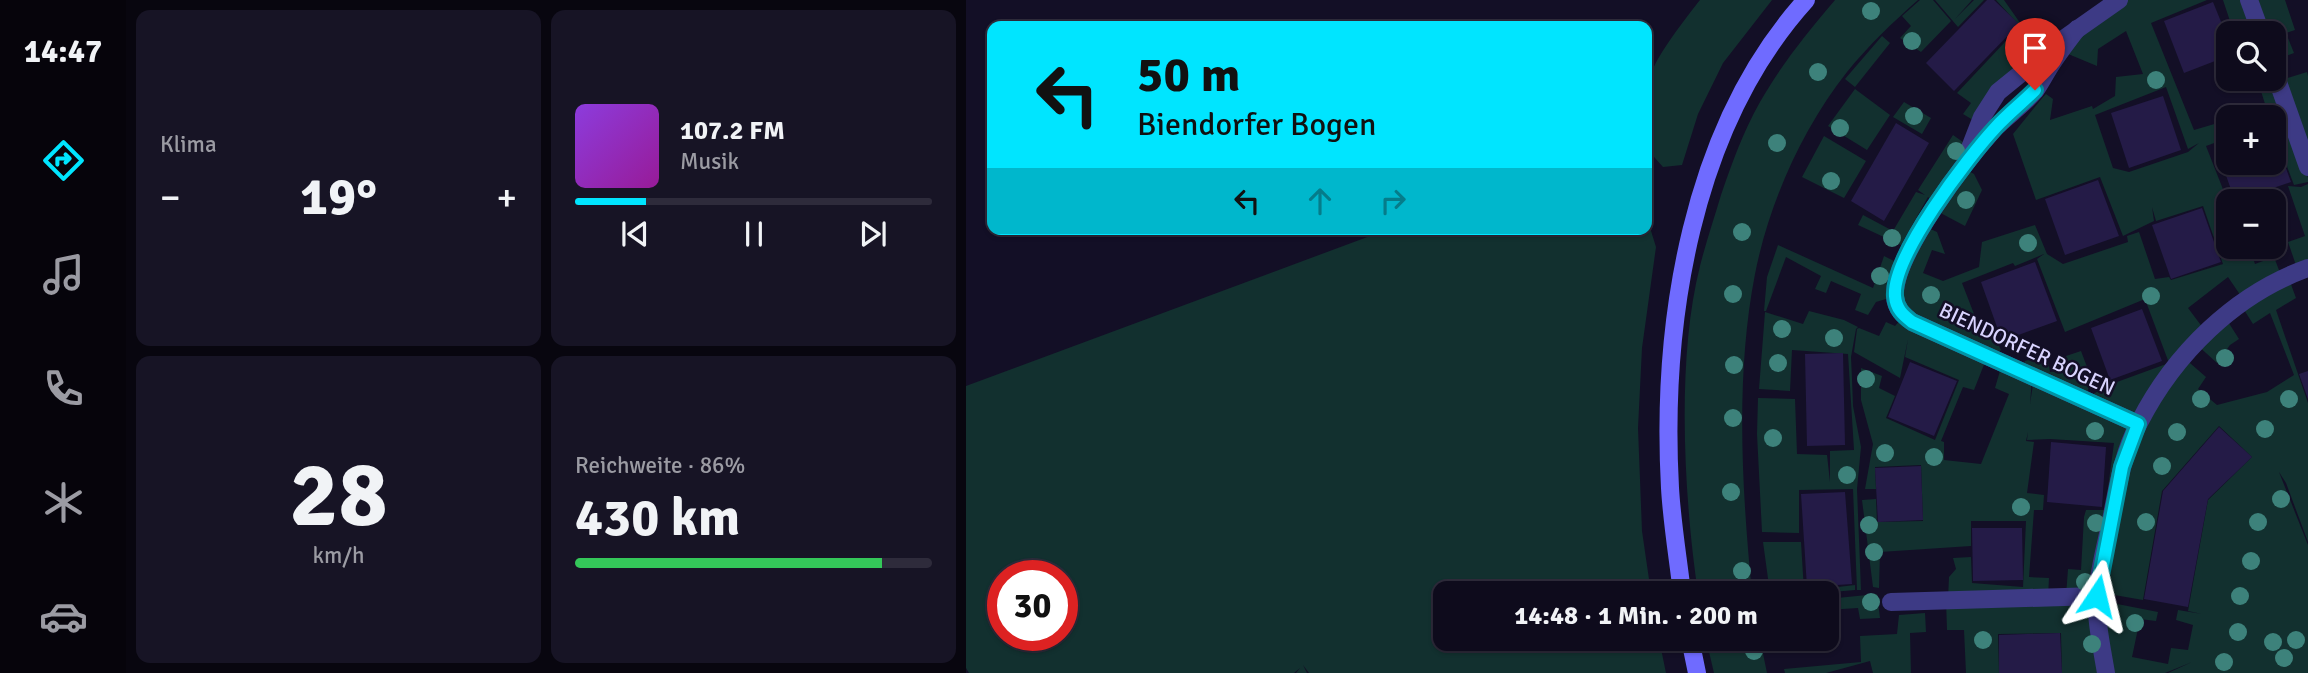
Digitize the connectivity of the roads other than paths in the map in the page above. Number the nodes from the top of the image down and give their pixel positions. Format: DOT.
graph roads {
  1 [pos="1806,0"];
  2 [pos="2119,0"];
  3 [pos="2249,0"];
  4 [pos="2257,21"];
  5 [pos="2077,29"];
  6 [pos="2281,91"];
  7 [pos="1964,163"];
  8 [pos="2308,167"];
  9 [pos="2308,268"];
  10 [pos="2138,424"];
  11 [pos="1681,581"];
  12 [pos="2097,596"];
  13 [pos="1891,603"];
  14 [pos="1693,651"];
  15 [pos="1698,673"];
  16 [pos="2106,673"];
  1 -- 11 [label="main road"];
  2 -- 5 [label="street, BIENDORFER BOGEN"];
  3 -- 4 [label="street"];
  5 -- 7 [label="street, BIENDORFER BOGEN"];
  5 -- 7 [label="street, BIENDORFER BOGEN"];
  6 -- 8 [label="street"];
  7 -- 10 [label="street, BIENDORFER BOGEN"];
  9 -- 10 [label="street"];
  10 -- 12 [label="street"];
  12 -- 13 [label="street"];
  12 -- 16 [label="street"];
  14 -- 15 [label="main road"];
}
